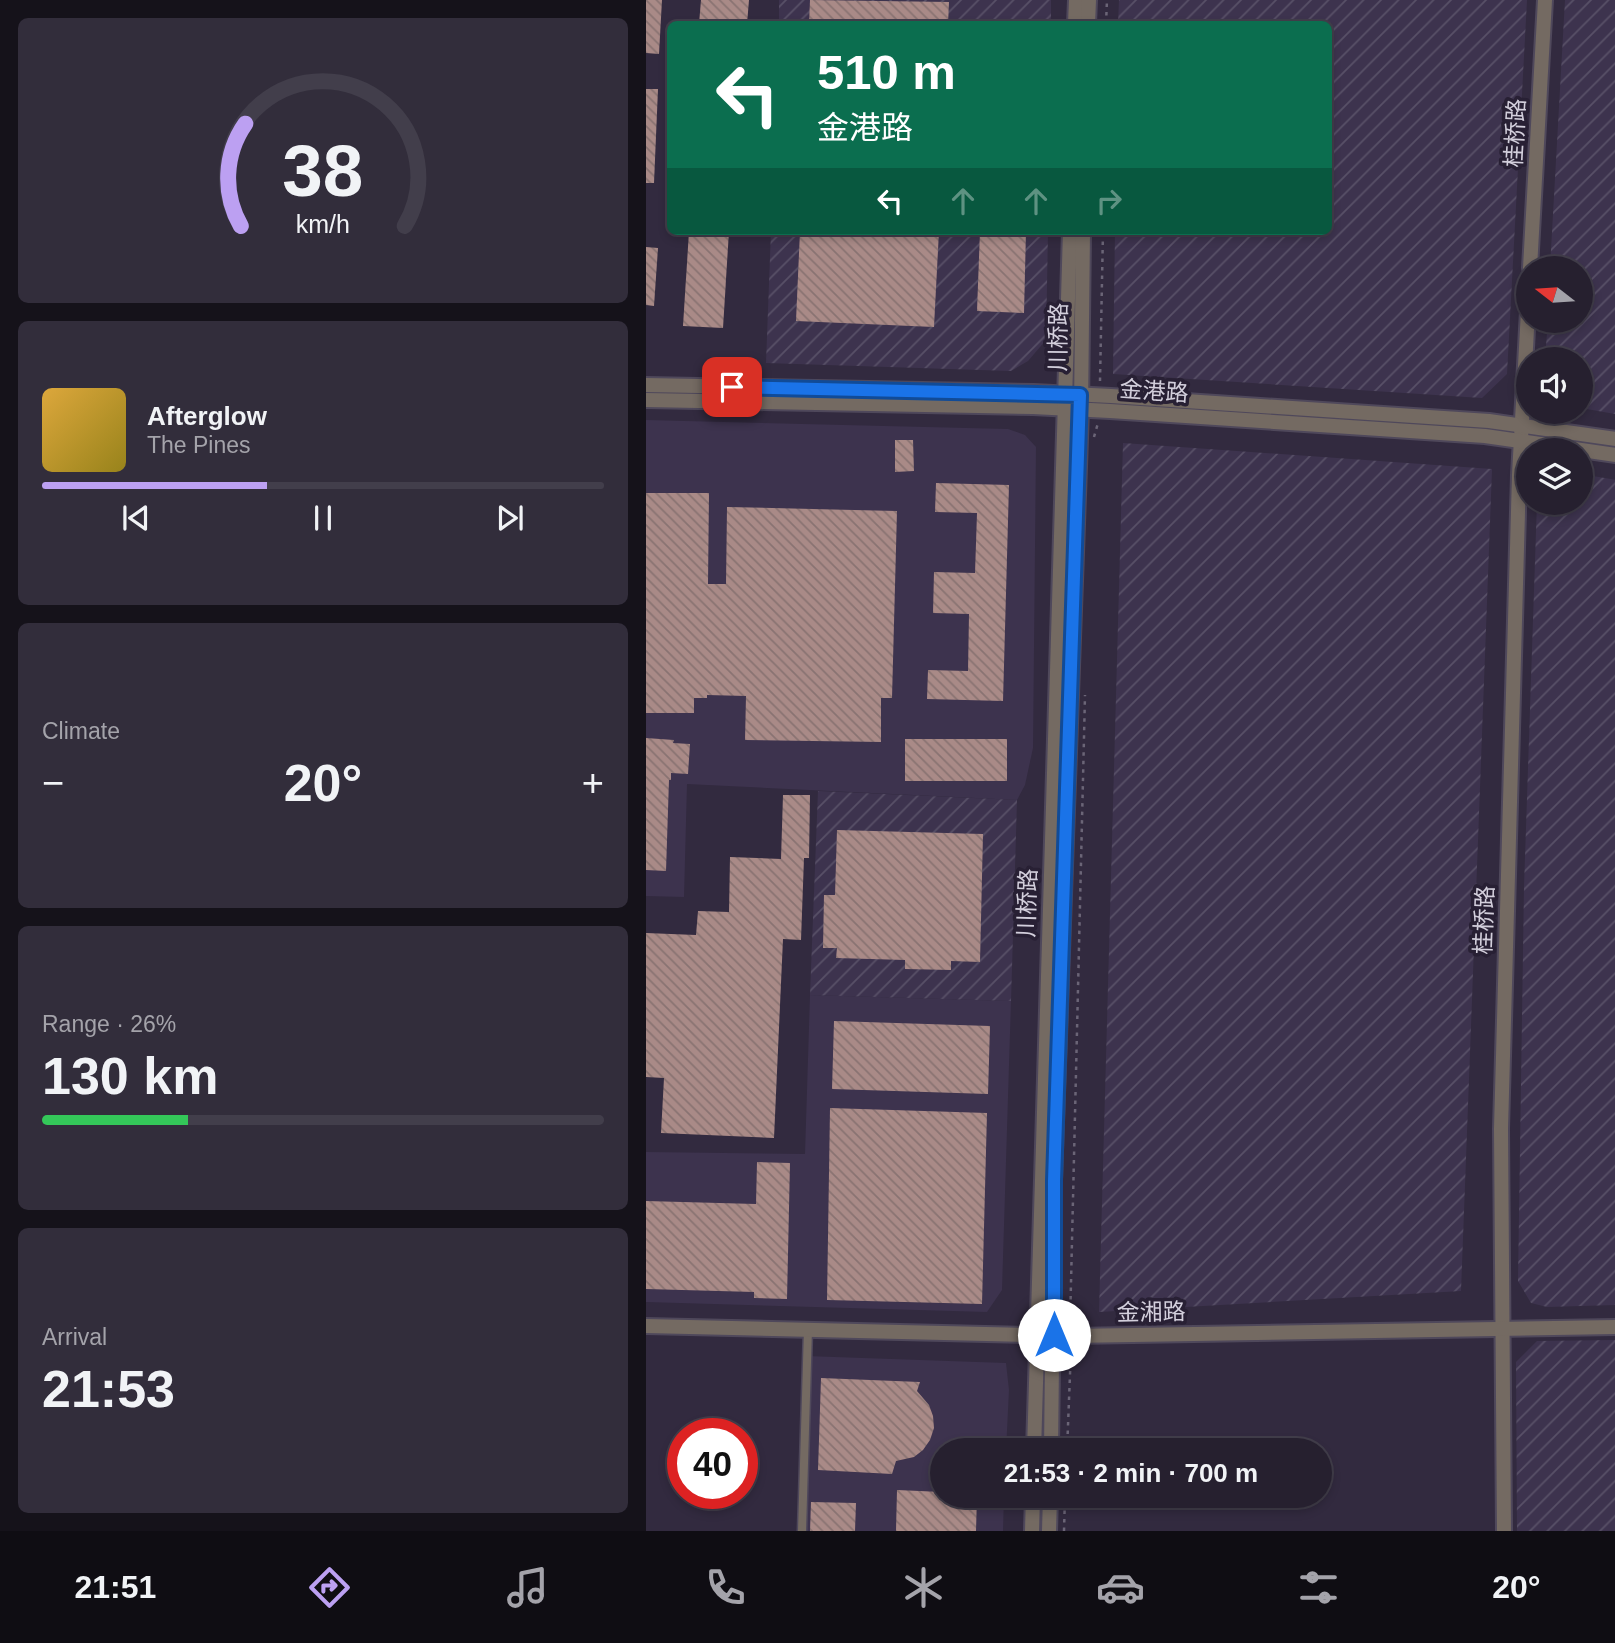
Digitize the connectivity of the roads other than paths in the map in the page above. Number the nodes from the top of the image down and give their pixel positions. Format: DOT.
graph roads {
  1 [pos="1076,0"];
  2 [pos="1089,0"];
  3 [pos="1545,0"];
  4 [pos="1075,21"];
  5 [pos="1088,21"];
  6 [pos="1070,235"];
  7 [pos="1083,235"];
  8 [pos="1531,256"];
  9 [pos="1527,333"];
  10 [pos="646,385"];
  11 [pos="646,400"];
  12 [pos="1065,401"];
  13 [pos="1081,402"];
  14 [pos="1521,432"];
  15 [pos="1615,439"];
  16 [pos="1615,455"];
  17 [pos="646,1326"];
  18 [pos="1503,1327"];
  19 [pos="1615,1327"];
  20 [pos="808,1329"];
  21 [pos="1038,1335"];
  22 [pos="1054,1335"];
  23 [pos="1034,1438"];
  24 [pos="1051,1438"];
  25 [pos="803,1487"];
  26 [pos="814,1487"];
  27 [pos="1033,1508"];
  28 [pos="1050,1508"];
  29 [pos="802,1531"];
  30 [pos="1032,1531"];
  31 [pos="1049,1531"];
  32 [pos="1504,1531"];
  1 -- 4 [label="street"];
  2 -- 5 [label="street"];
  3 -- 8 [label="street, 桂桥路"];
  6 -- 12 [label="street, 川桥路"];
  7 -- 13 [label="street, 川桥路"];
  9 -- 14 [label="street, 桂桥路"];
  10 -- 12 [label="street, 金港路"];
  11 -- 12 [label="street, 金港路"];
  12 -- 13 [label="street, 金港路"];
  12 -- 21 [label="street, 川桥路"];
  13 -- 14 [label="street, 金港路"];
  13 -- 22 [label="street, 川桥路"];
  14 -- 15 [label="street, 金港路"];
  14 -- 16 [label="street, 金港路"];
  14 -- 18 [label="street, 桂桥路"];
  17 -- 20 [label="street, 金湘路"];
  18 -- 19 [label="street, 金湘路"];
  18 -- 22 [label="street, 金湘路"];
  18 -- 32 [label="street, 桂桥路"];
  20 -- 21 [label="street, 金湘路"];
  20 -- 25 [label="lane"];
  21 -- 22 [label="street, 金湘路"];
  21 -- 23 [label="street, 川桥路"];
  22 -- 24 [label="street, 川桥路"];
  25 -- 26 [label="lane"];
  25 -- 29 [label="lane"];
  27 -- 30 [label="street"];
  28 -- 31 [label="street"];
}
